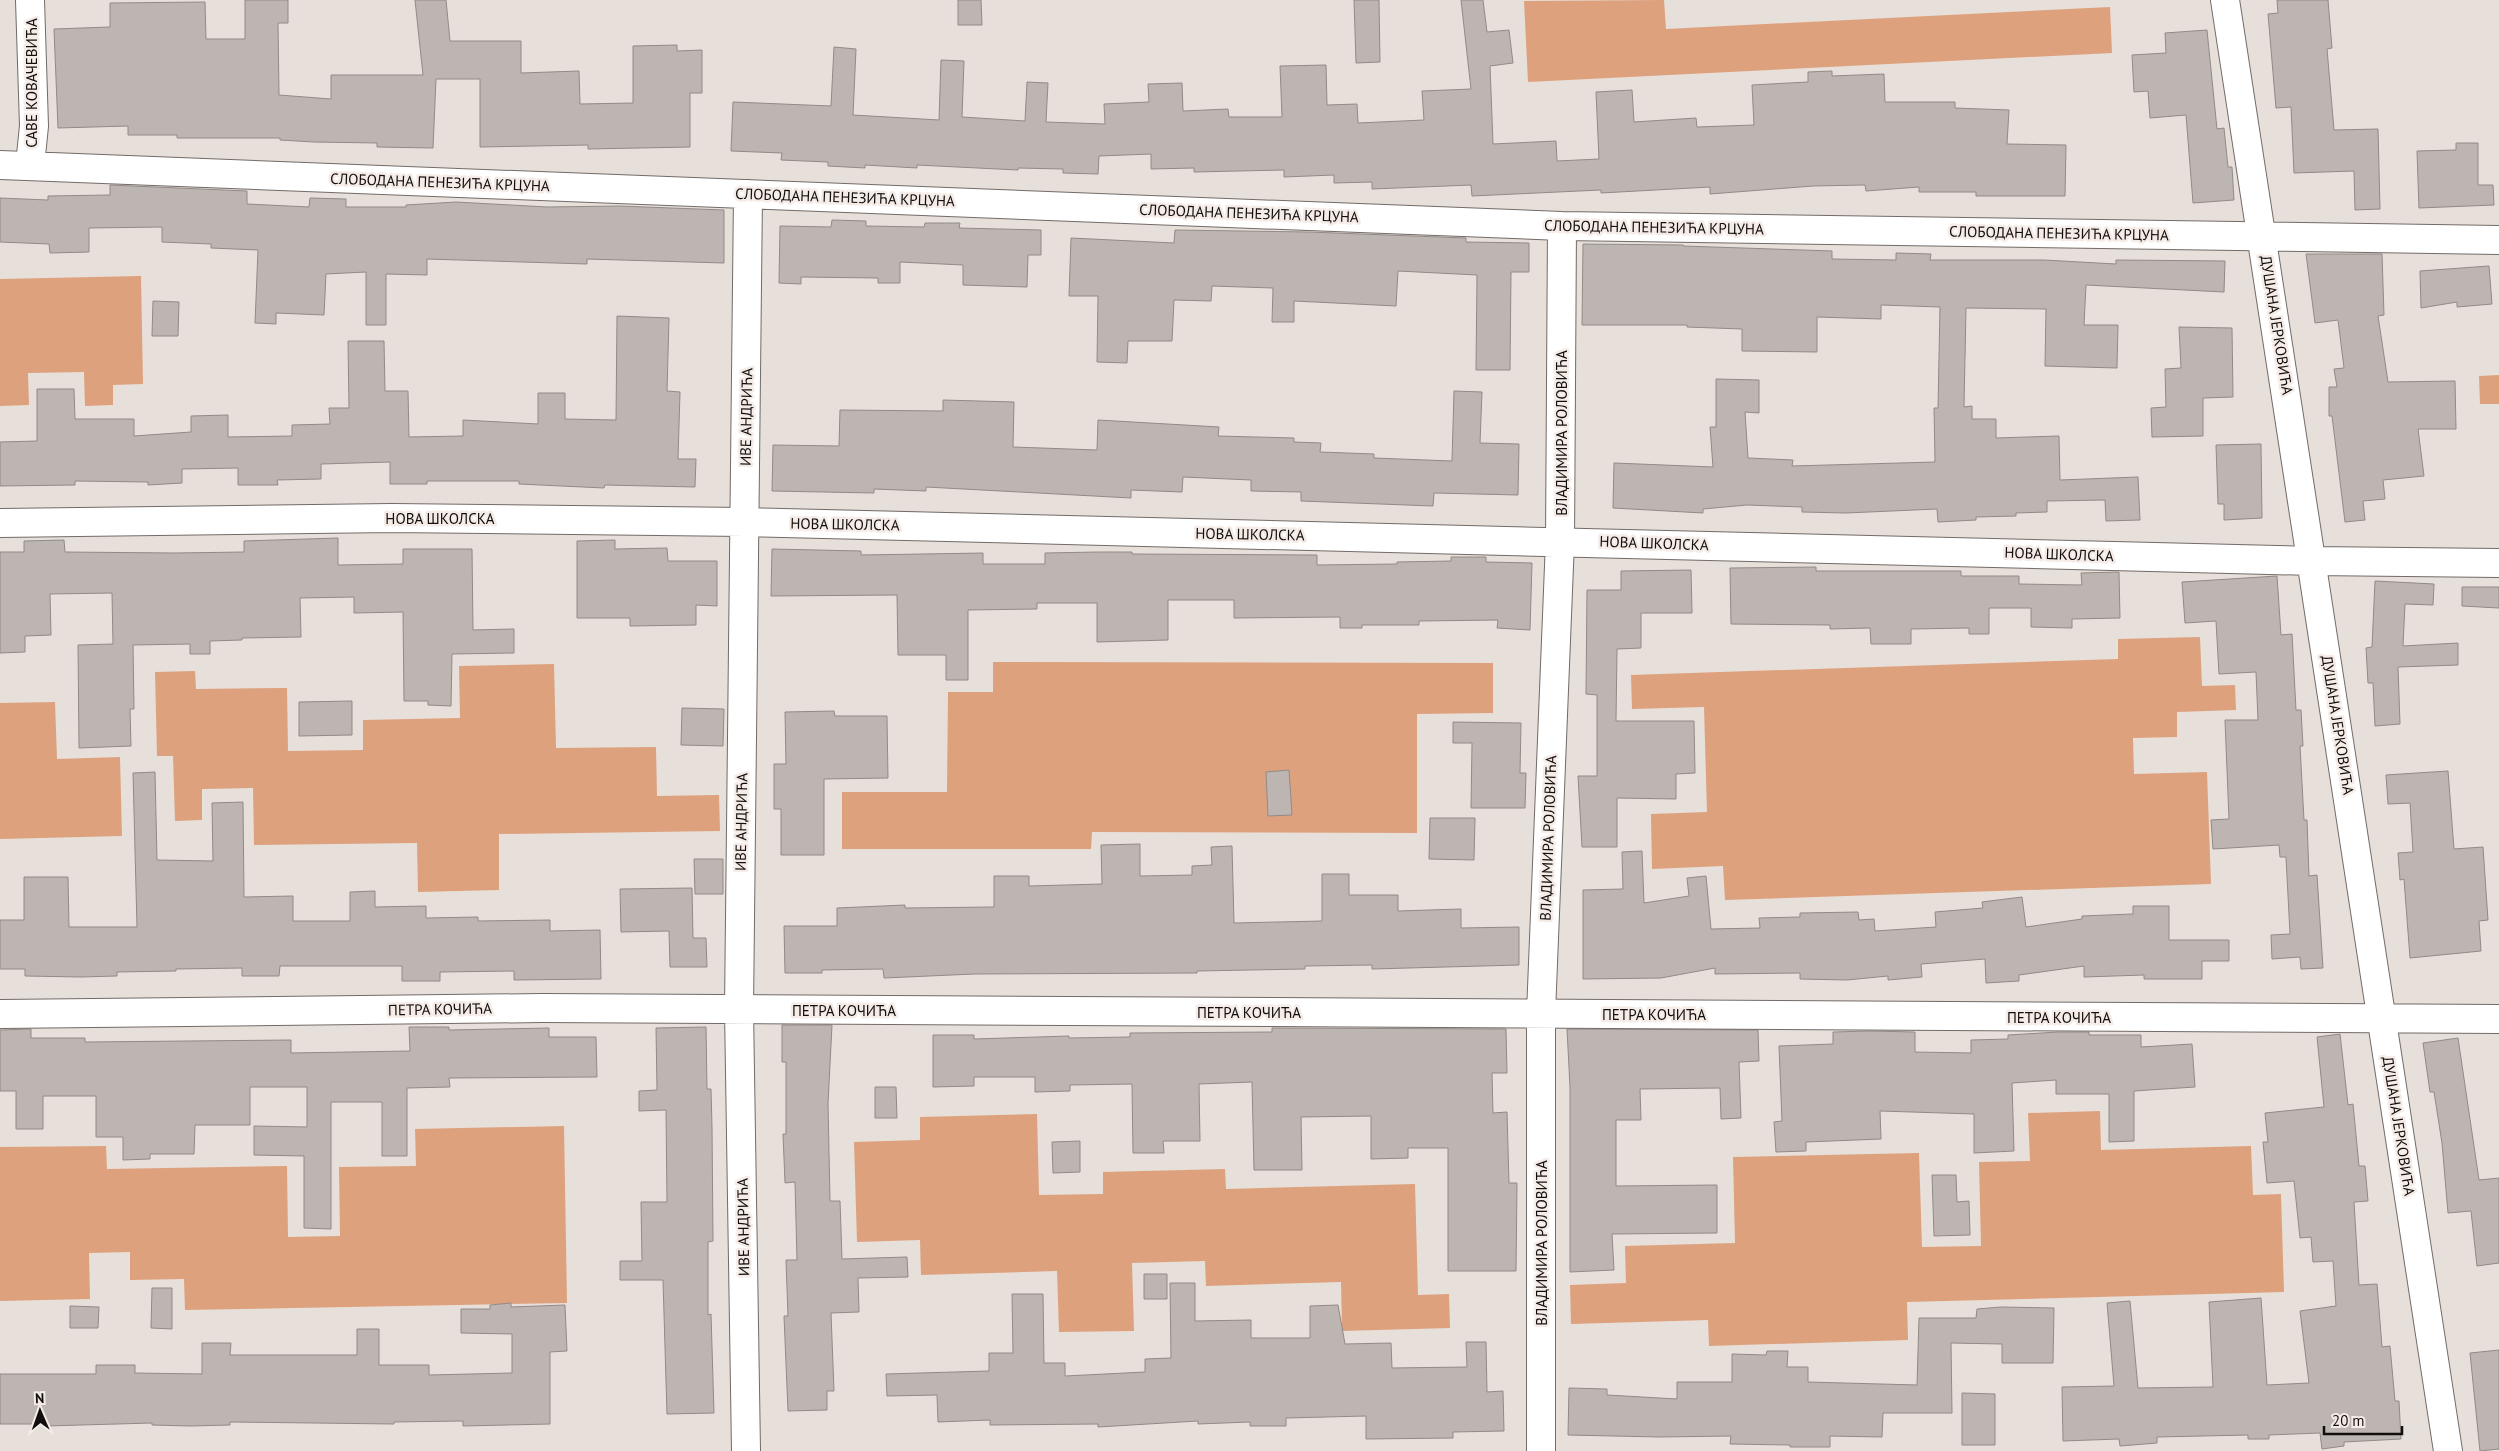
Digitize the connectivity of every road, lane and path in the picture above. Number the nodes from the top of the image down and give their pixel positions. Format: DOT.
graph roads {
  1 [pos="30,0"];
  2 [pos="2225,0"];
  3 [pos="0,165"];
  4 [pos="30,165"];
  5 [pos="748,194"];
  6 [pos="1562,226"];
  7 [pos="2263,236"];
  8 [pos="2499,240"];
  9 [pos="744,522"];
  10 [pos="0,523"];
  11 [pos="1560,541"];
  12 [pos="2313,561"];
  13 [pos="2499,563"];
  14 [pos="739,1009"];
  15 [pos="0,1014"];
  16 [pos="1541,1014"];
  17 [pos="2382,1019"];
  18 [pos="2499,1019"];
  19 [pos="746,1451"];
  20 [pos="1541,1451"];
  21 [pos="2448,1451"];
  1 -- 4 [label="street, САВЕ КОВАЧЕВИЋА"];
  2 -- 7 [label="street, ДУШАНА ЈЕРКОВИЋА"];
  3 -- 4 [label="street, СЛОБОДАНА ПЕНЕЗИЋА КРЦУНА"];
  4 -- 5 [label="street, СЛОБОДАНА ПЕНЕЗИЋА КРЦУНА"];
  5 -- 6 [label="street, СЛОБОДАНА ПЕНЕЗИЋА КРЦУНА"];
  5 -- 9 [label="street, ИВЕ АНДРИЋА"];
  6 -- 7 [label="street, СЛОБОДАНА ПЕНЕЗИЋА КРЦУНА"];
  6 -- 11 [label="street, ВЛАДИМИРА РОЛОВИЋА"];
  7 -- 8 [label="street, СЛОБОДАНА ПЕНЕЗИЋА КРЦУНА"];
  7 -- 12 [label="street, ДУШАНА ЈЕРКОВИЋА"];
  9 -- 10 [label="street, НОВА ШКОЛСКА"];
  9 -- 11 [label="street, НОВА ШКОЛСКА"];
  9 -- 14 [label="street, ИВЕ АНДРИЋА"];
  11 -- 12 [label="street, НОВА ШКОЛСКА"];
  11 -- 16 [label="street, ВЛАДИМИРА РОЛОВИЋА"];
  12 -- 13 [label="street, НОВА ШКОЛСКА"];
  12 -- 17 [label="street, ДУШАНА ЈЕРКОВИЋА"];
  14 -- 15 [label="street, ПЕТРА КОЧИЋА"];
  14 -- 16 [label="street, ПЕТРА КОЧИЋА"];
  14 -- 19 [label="street, ИВЕ АНДРИЋА"];
  16 -- 17 [label="street, ПЕТРА КОЧИЋА"];
  16 -- 20 [label="street, ВЛАДИМИРА РОЛОВИЋА"];
  17 -- 18 [label="street, ПЕТРА КОЧИЋА"];
  17 -- 21 [label="street, ДУШАНА ЈЕРКОВИЋА"];
}
